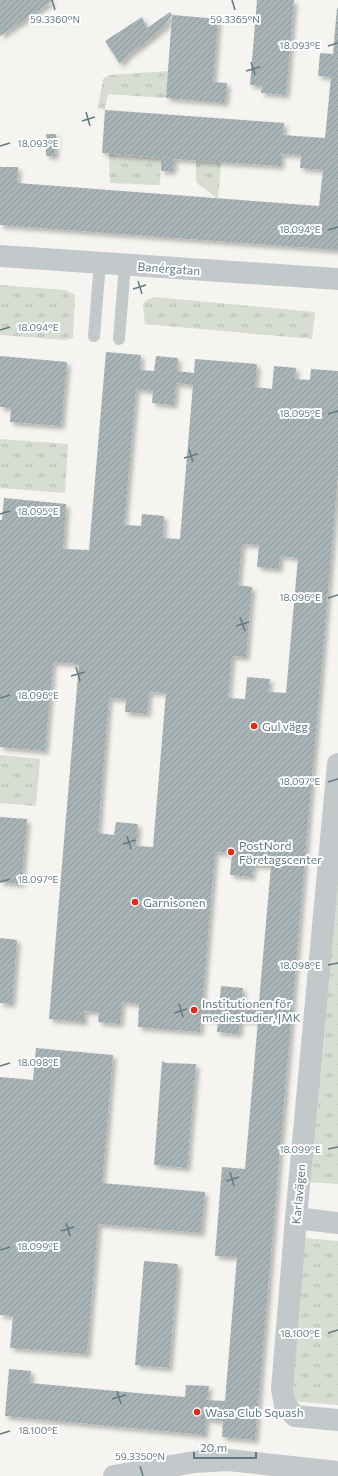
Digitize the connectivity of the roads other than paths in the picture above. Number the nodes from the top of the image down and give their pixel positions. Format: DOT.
graph roads {
  1 [pos="0,256"];
  2 [pos="100,263"];
  3 [pos="125,265"];
  4 [pos="338,279"];
  5 [pos="94,336"];
  6 [pos="119,339"];
  7 [pos="338,764"];
  8 [pos="335,831"];
  9 [pos="296,1218"];
  10 [pos="338,1223"];
  11 [pos="338,1420"];
  12 [pos="276,1470"];
  13 [pos="338,1472"];
  14 [pos="114,1476"];
  1 -- 2 [label="street, Banérgatan"];
  2 -- 3 [label="street, Banérgatan"];
  2 -- 5 [label="lane"];
  3 -- 4 [label="street, Banérgatan"];
  3 -- 6 [label="lane"];
  7 -- 8 [label="street, Karlavägen"];
  8 -- 9 [label="street, Karlavägen"];
  9 -- 10 [label="street"];
  9 -- 11 [label="street, Karlavägen"];
  12 -- 13 [label="street"];
  12 -- 14 [label="street"];
}
